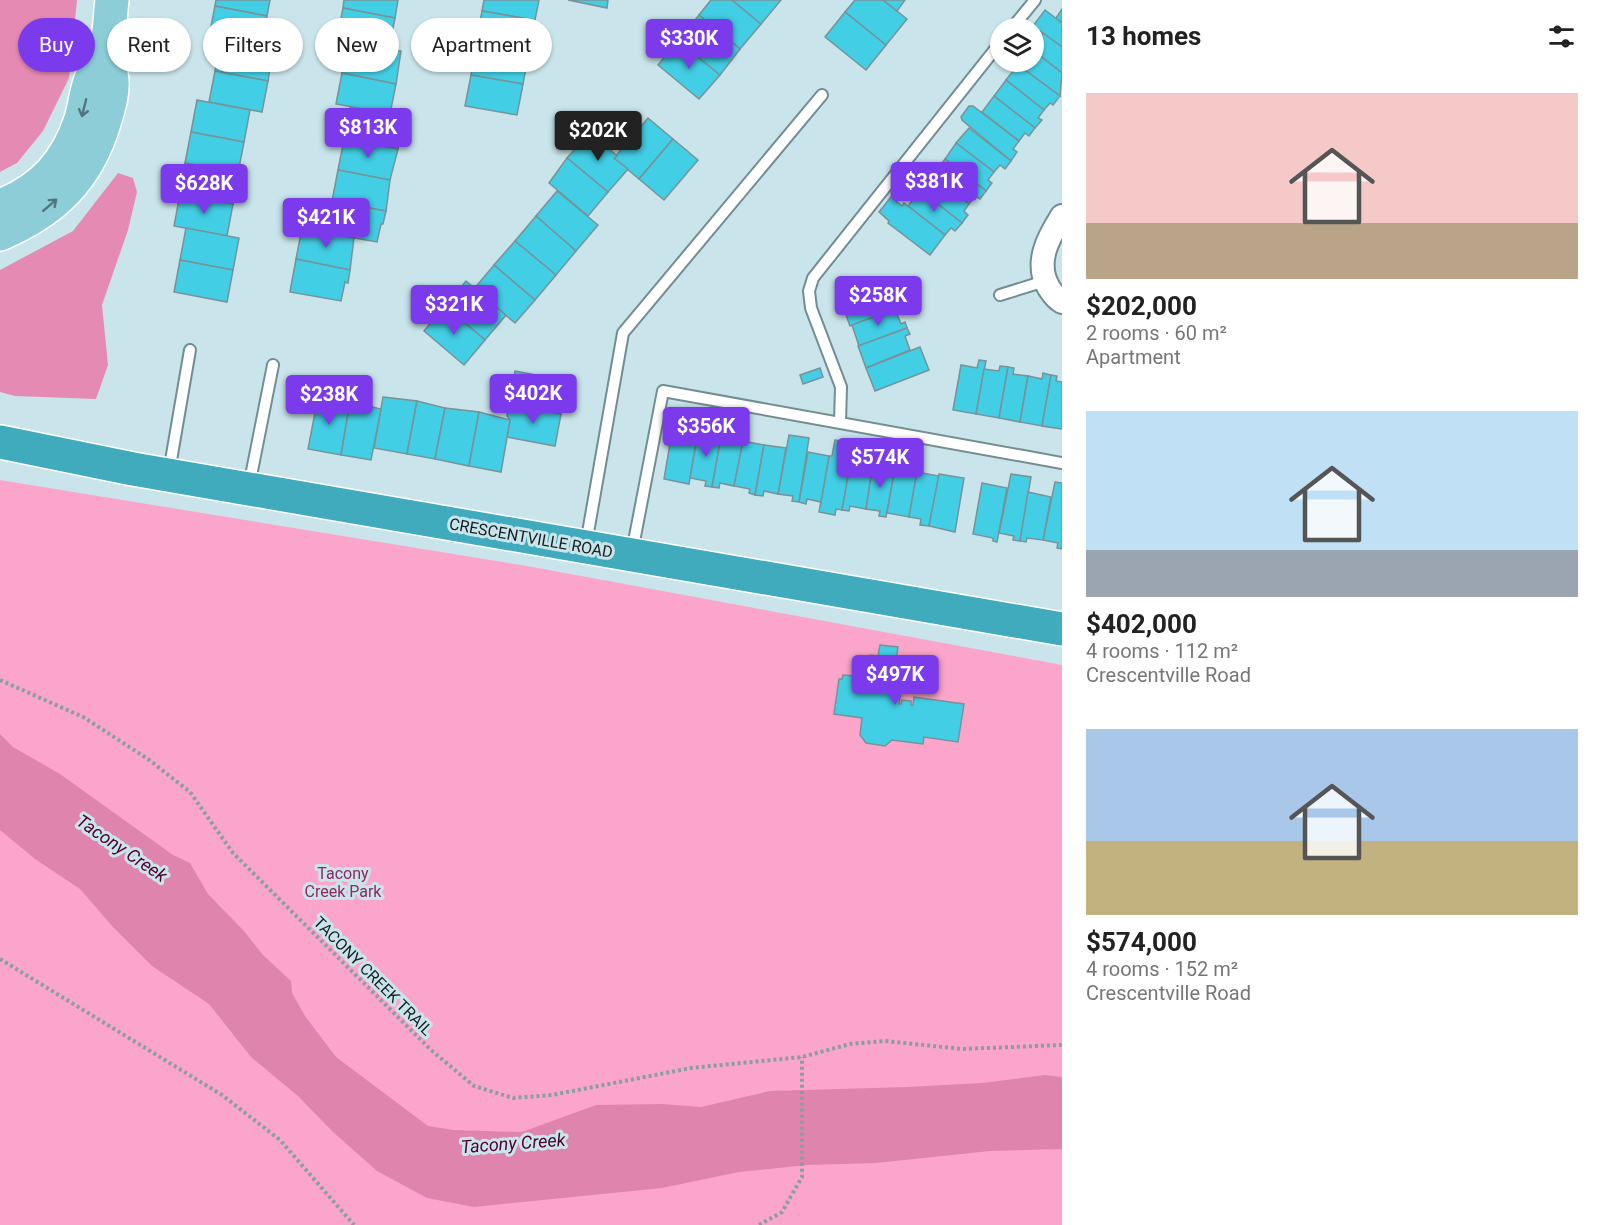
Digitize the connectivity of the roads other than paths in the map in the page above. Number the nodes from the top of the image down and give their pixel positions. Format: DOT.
graph roads {
  1 [pos="112,0"];
  2 [pos="1035,0"];
  3 [pos="1020,18"];
  4 [pos="105,54"];
  5 [pos="990,56"];
  6 [pos="822,94"];
  7 [pos="0,206"];
  8 [pos="1062,216"];
  9 [pos="0,234"];
  10 [pos="1045,281"];
  11 [pos="1000,295"];
  12 [pos="1062,302"];
  13 [pos="190,350"];
  14 [pos="273,365"];
  15 [pos="840,422"];
  16 [pos="0,442"];
  17 [pos="0,453"];
  18 [pos="1062,463"];
  19 [pos="127,468"];
  20 [pos="169,475"];
  21 [pos="248,489"];
  22 [pos="585,547"];
  23 [pos="631,555"];
  24 [pos="1062,629"];
  1 -- 4 [label="main road"];
  2 -- 3 [label="lane"];
  4 -- 7 [label="main road, one-way"];
  9 -- 4 [label="main road, one-way"];
  5 -- 15 [label="lane"];
  6 -- 22 [label="lane"];
  8 -- 10 [label="street"];
  10 -- 11 [label="lane"];
  10 -- 12 [label="street"];
  13 -- 20 [label="lane"];
  14 -- 21 [label="lane"];
  15 -- 18 [label="lane"];
  15 -- 23 [label="lane"];
  16 -- 19 [label="highway, CRESCENTVILLE ROAD"];
  17 -- 19 [label="highway"];
  19 -- 20 [label="highway, CRESCENTVILLE ROAD"];
  20 -- 21 [label="highway, CRESCENTVILLE ROAD"];
  21 -- 22 [label="highway, CRESCENTVILLE ROAD"];
  22 -- 23 [label="highway, CRESCENTVILLE ROAD"];
  23 -- 24 [label="highway, CRESCENTVILLE ROAD"];
}
